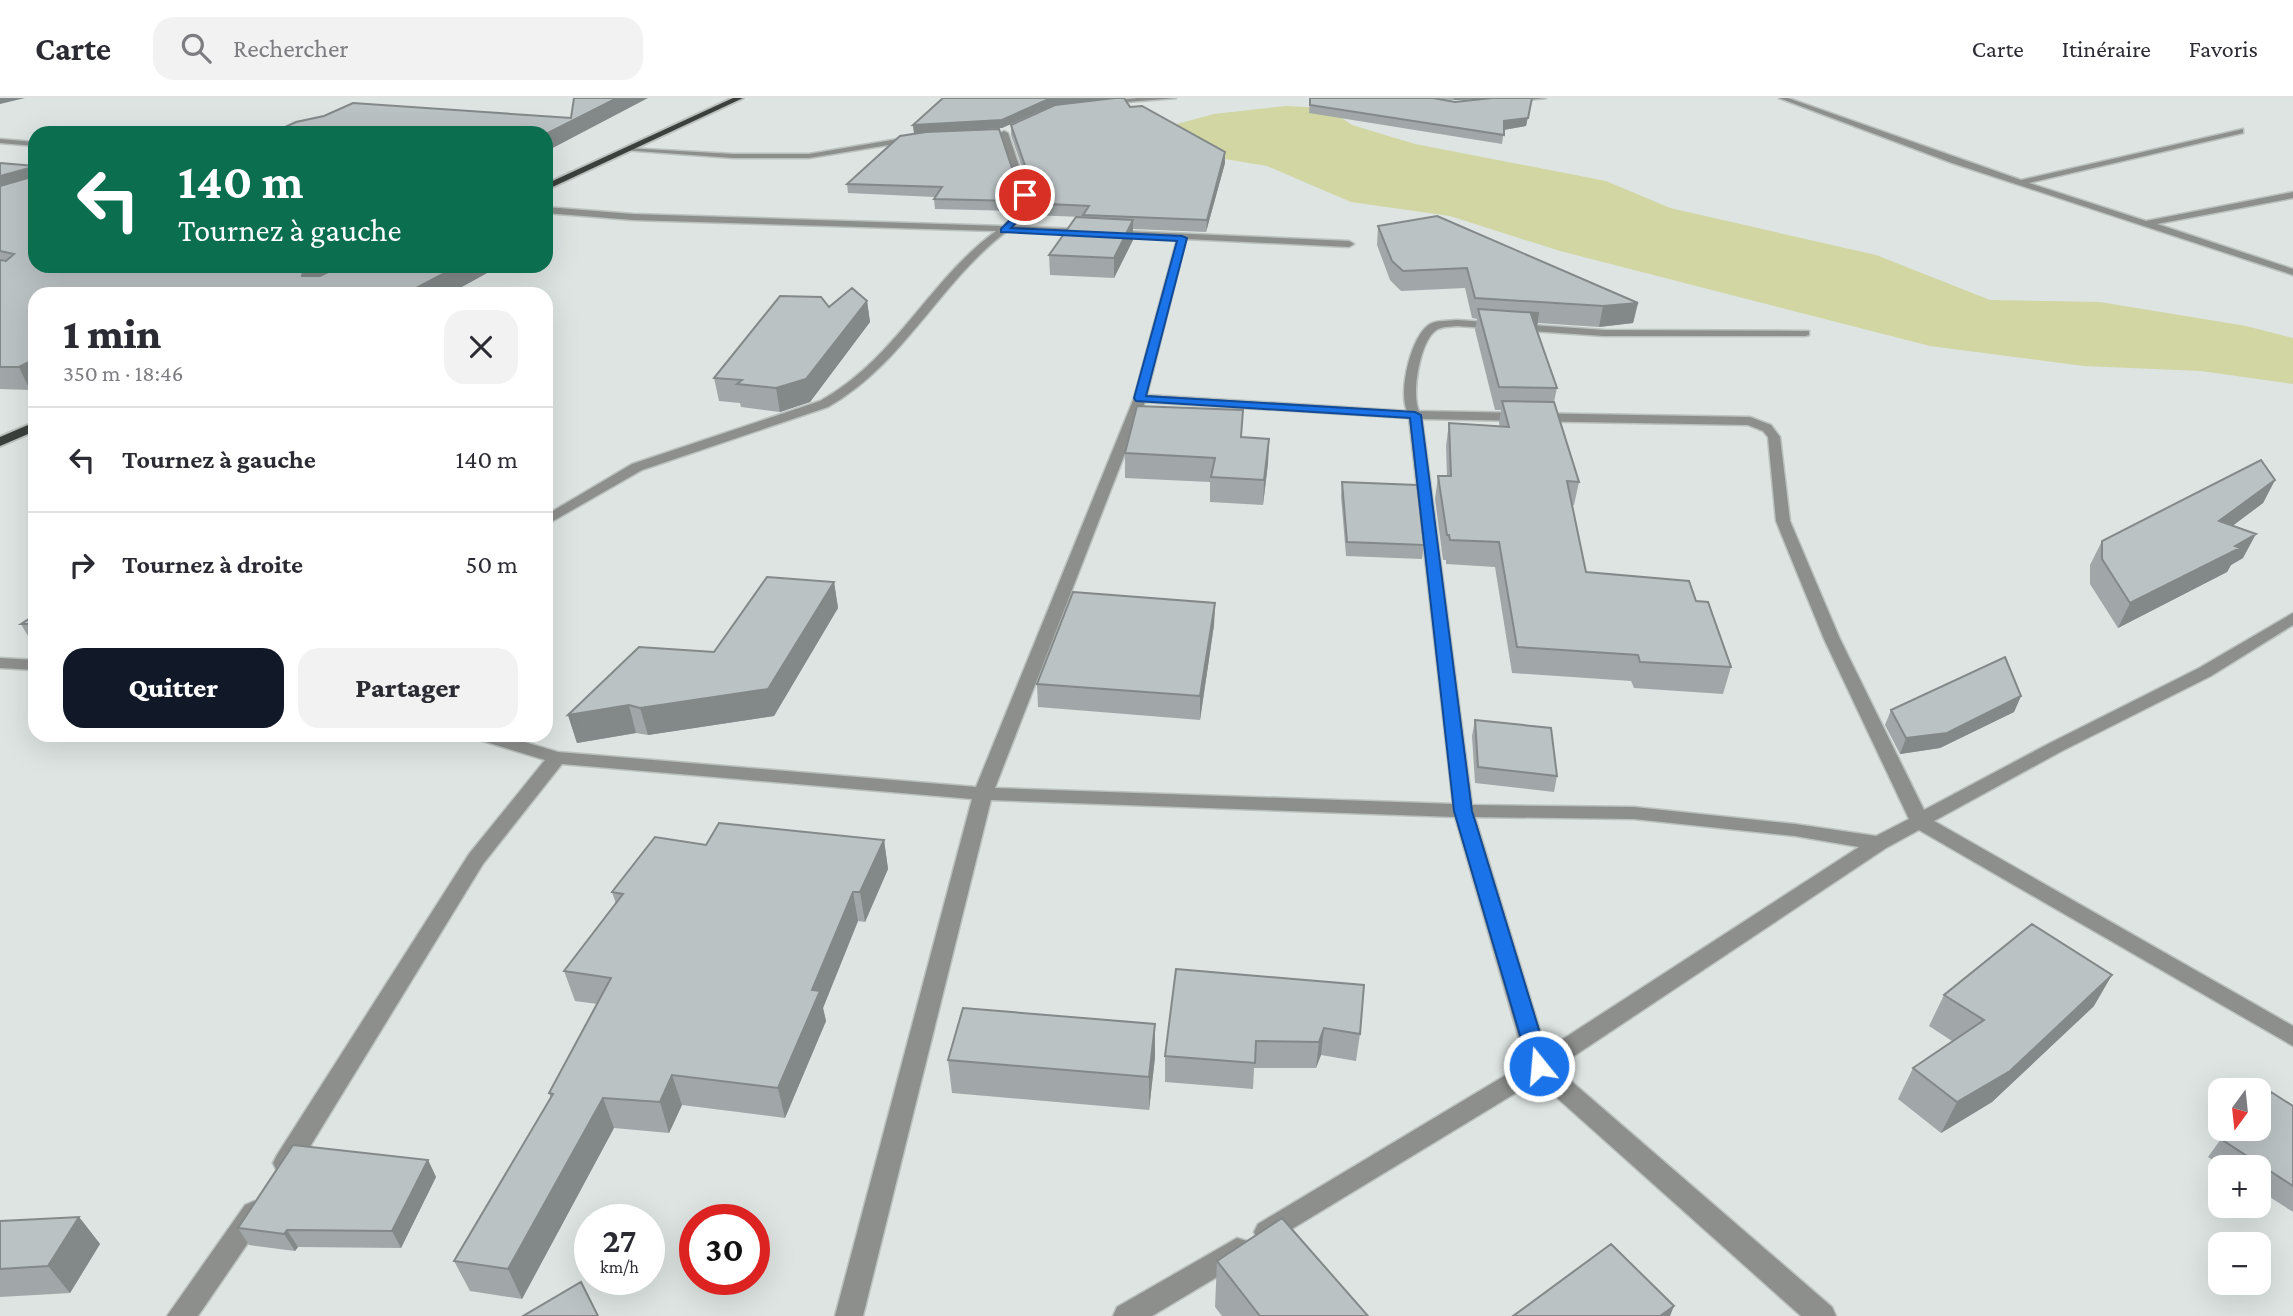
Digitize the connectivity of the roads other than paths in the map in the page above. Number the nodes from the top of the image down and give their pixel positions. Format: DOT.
graph roads {
  1 [pos="739,98"];
  2 [pos="1158,98"];
  3 [pos="1173,98"];
  4 [pos="1543,98"];
  5 [pos="1782,98"];
  6 [pos="1504,100"];
  7 [pos="1086,104"];
  8 [pos="1016,127"];
  9 [pos="2240,131"];
  10 [pos="926,136"];
  11 [pos="0,141"];
  12 [pos="28,143"];
  13 [pos="627,150"];
  14 [pos="2022,182"];
  15 [pos="553,184"];
  16 [pos="2293,195"];
  17 [pos="553,211"];
  18 [pos="2146,223"];
  19 [pos="1003,230"];
  20 [pos="1182,238"];
  21 [pos="1349,244"];
  22 [pos="2293,272"];
  23 [pos="1805,333"];
  24 [pos="1140,398"];
  25 [pos="1415,415"];
  26 [pos="28,429"];
  27 [pos="0,443"];
  28 [pos="553,517"];
  29 [pos="2293,618"];
  30 [pos="0,663"];
  31 [pos="28,665"];
  32 [pos="505,742"];
  33 [pos="556,758"];
  34 [pos="983,794"];
  35 [pos="1463,811"];
  36 [pos="1920,822"];
  37 [pos="1879,843"];
  38 [pos="2293,1037"];
  39 [pos="1539,1066"];
  40 [pos="181,1316"];
  41 [pos="849,1316"];
  42 [pos="1127,1316"];
  43 [pos="1822,1316"];
  1 -- 13 [label="highway"];
  2 -- 3 [label="street"];
  2 -- 7 [label="street"];
  4 -- 6 [label="street"];
  5 -- 14 [label="street"];
  8 -- 19 [label="street"];
  9 -- 14 [label="street"];
  10 -- 13 [label="street"];
  11 -- 12 [label="street"];
  13 -- 15 [label="highway"];
  14 -- 18 [label="street"];
  16 -- 18 [label="street"];
  17 -- 19 [label="street"];
  18 -- 22 [label="street"];
  19 -- 20 [label="street"];
  19 -- 28 [label="street"];
  20 -- 21 [label="street"];
  20 -- 24 [label="street"];
  23 -- 25 [label="street"];
  24 -- 25 [label="street"];
  24 -- 34 [label="street"];
  25 -- 35 [label="street"];
  25 -- 36 [label="street"];
  26 -- 27 [label="highway"];
  29 -- 36 [label="street"];
  30 -- 31 [label="street"];
  32 -- 33 [label="street"];
  33 -- 34 [label="street"];
  33 -- 40 [label="street"];
  34 -- 35 [label="street"];
  34 -- 41 [label="street"];
  35 -- 37 [label="street"];
  35 -- 39 [label="street"];
  36 -- 37 [label="street"];
  36 -- 38 [label="street"];
  37 -- 39 [label="street"];
  39 -- 42 [label="street"];
  39 -- 43 [label="street"];
}
